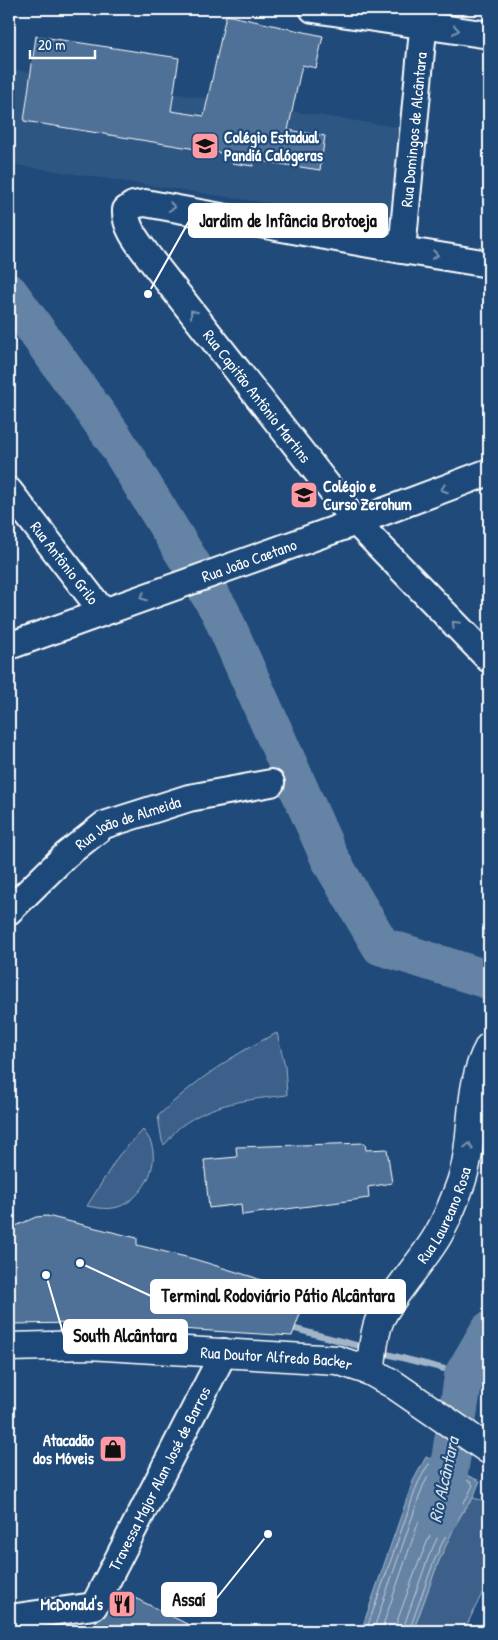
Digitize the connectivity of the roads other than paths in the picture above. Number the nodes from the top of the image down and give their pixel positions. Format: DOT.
graph roads {
  1 [pos="313,9"];
  2 [pos="424,17"];
  3 [pos="489,35"];
  4 [pos="402,250"];
  5 [pos="489,264"];
  6 [pos="489,472"];
  7 [pos="9,491"];
  8 [pos="356,522"];
  9 [pos="103,612"];
  10 [pos="9,646"];
  11 [pos="489,660"];
  12 [pos="271,784"];
  13 [pos="9,911"];
  14 [pos="489,1047"];
  15 [pos="9,1347"];
  16 [pos="224,1352"];
  17 [pos="371,1364"];
  18 [pos="489,1450"];
  19 [pos="9,1618"];
  1 -- 2 [label="street"];
  2 -- 3 [label="street, one-way"];
  2 -- 4 [label="street, Rua Domingos de Alcântara"];
  4 -- 5 [label="street, one-way"];
  8 -- 4 [label="street, Rua Capitão Antônio Martins, one-way"];
  6 -- 8 [label="street, Rua João Caetano, one-way"];
  7 -- 9 [label="street, Rua Antônio Grilo"];
  8 -- 9 [label="street, Rua João Caetano, one-way"];
  11 -- 8 [label="street, Rua Capitão Antônio Martins, one-way"];
  9 -- 10 [label="street, Rua João Caetano"];
  12 -- 13 [label="street, Rua João de Almeida"];
  17 -- 14 [label="main road, Rua Laureano Rosa, one-way"];
  15 -- 16 [label="main road, Rua Doutor Alfredo Backer"];
  16 -- 17 [label="main road, Rua Doutor Alfredo Backer"];
  16 -- 19 [label="street, Travessa Major Alan José de Barros"];
  17 -- 18 [label="main road, Rua Doutor Alfredo Backer"];
}
